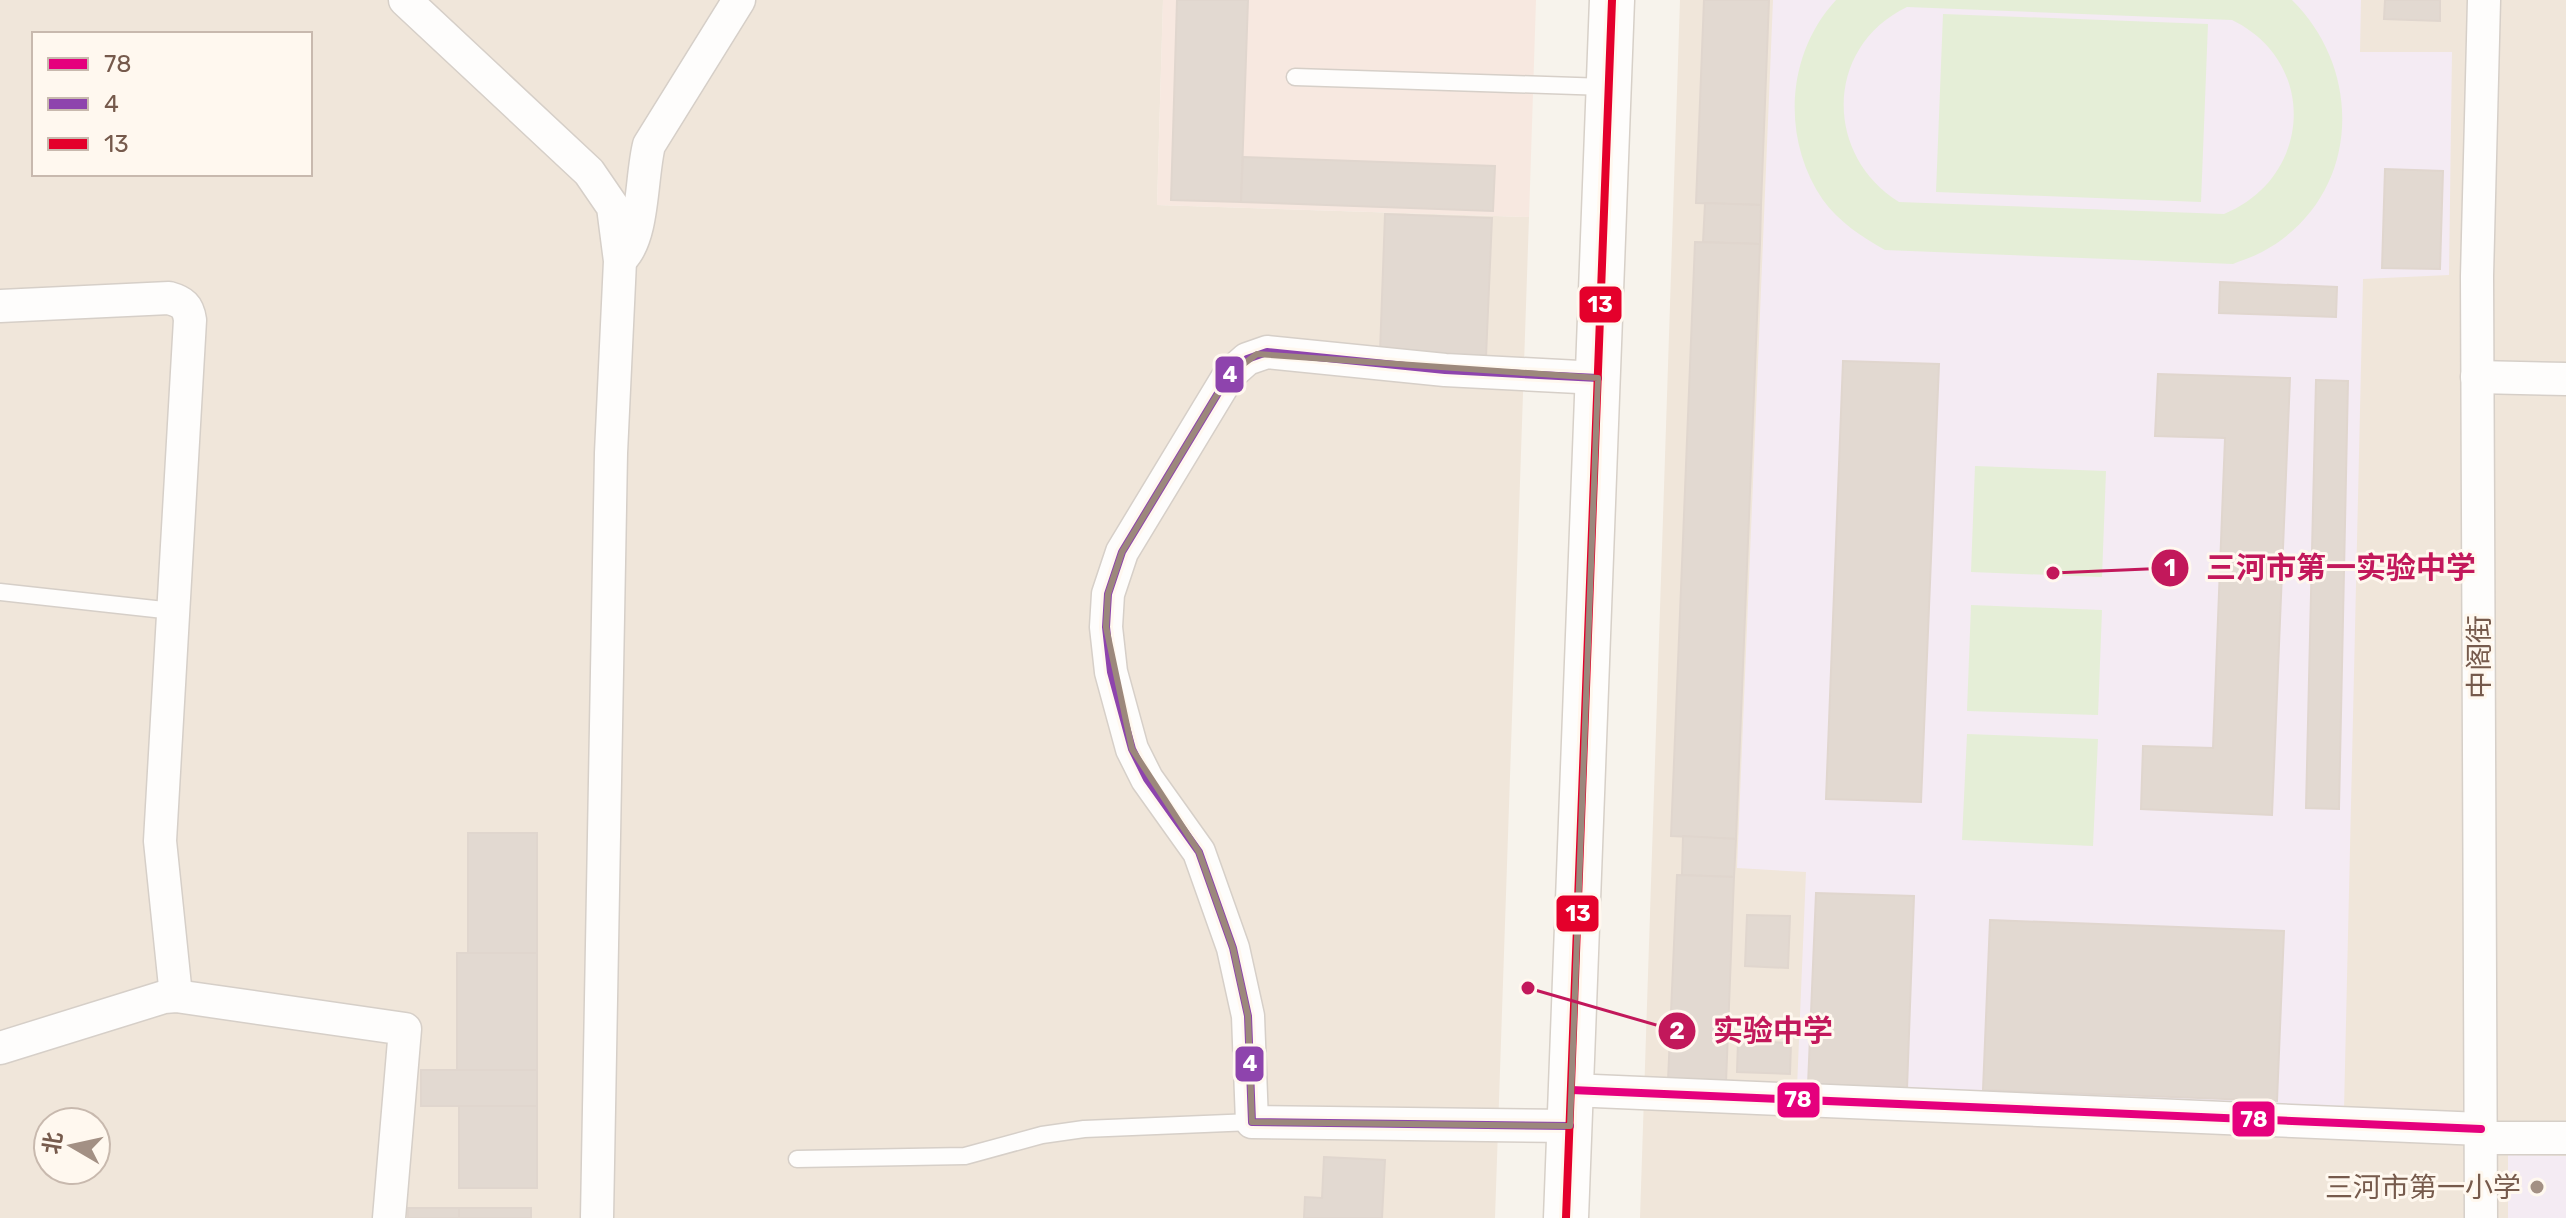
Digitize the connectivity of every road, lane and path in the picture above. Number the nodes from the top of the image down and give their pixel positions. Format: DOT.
graph roads {
  1 [pos="405,0"];
  2 [pos="739,0"];
  3 [pos="1612,0"];
  4 [pos="2484,0"];
  5 [pos="1295,77"];
  6 [pos="1608,87"];
  7 [pos="620,261"];
  8 [pos="0,306"];
  9 [pos="2477,377"];
  10 [pos="1598,378"];
  11 [pos="2566,379"];
  12 [pos="0,592"];
  13 [pos="173,611"];
  14 [pos="176,996"];
  15 [pos="0,1048"];
  16 [pos="1570,1108"];
  17 [pos="1252,1122"];
  18 [pos="2481,1133"];
  19 [pos="2566,1138"];
  20 [pos="797,1159"];
  21 [pos="389,1218"];
  22 [pos="597,1218"];
  23 [pos="1566,1218"];
  24 [pos="2481,1218"];
  1 -- 7 [label="street"];
  2 -- 7 [label="street"];
  3 -- 6 [label="main road"];
  4 -- 9 [label="street, 中阁街"];
  5 -- 6 [label="lane"];
  6 -- 10 [label="main road"];
  7 -- 22 [label="street"];
  8 -- 13 [label="street"];
  9 -- 11 [label="street"];
  9 -- 18 [label="street, 中阁街"];
  10 -- 16 [label="main road"];
  10 -- 17 [label="street"];
  12 -- 13 [label="lane"];
  13 -- 14 [label="street"];
  14 -- 15 [label="street"];
  14 -- 21 [label="street"];
  16 -- 17 [label="street"];
  16 -- 18 [label="street"];
  16 -- 23 [label="main road"];
  17 -- 20 [label="lane"];
  18 -- 19 [label="street"];
  18 -- 24 [label="street, 中阁街"];
}
